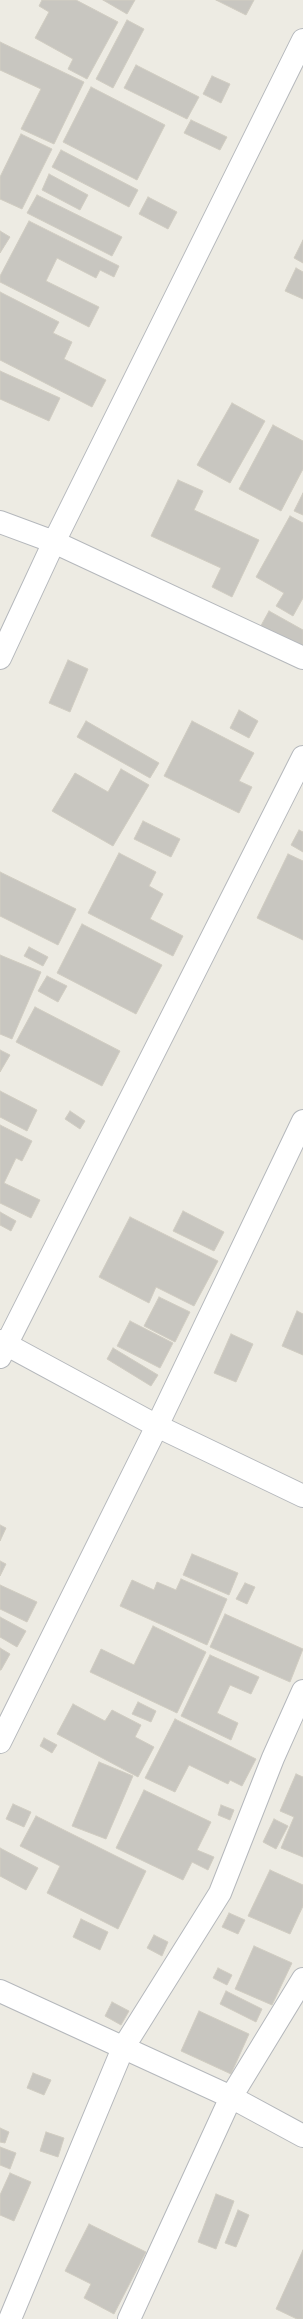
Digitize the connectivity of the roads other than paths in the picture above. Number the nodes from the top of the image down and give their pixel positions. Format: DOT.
graph roads {
  1 [pos="303,40"];
  2 [pos="0,522"];
  3 [pos="54,542"];
  4 [pos="0,658"];
  5 [pos="303,658"];
  6 [pos="303,757"];
  7 [pos="303,1121"];
  8 [pos="2,1347"];
  9 [pos="158,1426"];
  10 [pos="303,1496"];
  11 [pos="303,1691"];
  12 [pos="0,1742"];
  13 [pos="303,1978"];
  14 [pos="0,1991"];
  15 [pos="123,2048"];
  16 [pos="231,2097"];
  17 [pos="303,2136"];
  18 [pos="10,2319"];
  19 [pos="129,2319"];
  1 -- 3 [label="street"];
  2 -- 3 [label="street"];
  3 -- 4 [label="street"];
  3 -- 5 [label="street"];
  6 -- 8 [label="street"];
  7 -- 9 [label="street"];
  8 -- 9 [label="street"];
  9 -- 10 [label="street"];
  9 -- 12 [label="street"];
  11 -- 15 [label="street"];
  13 -- 16 [label="street"];
  14 -- 15 [label="street"];
  15 -- 16 [label="street"];
  15 -- 18 [label="street"];
  16 -- 17 [label="street"];
  16 -- 19 [label="street"];
}
